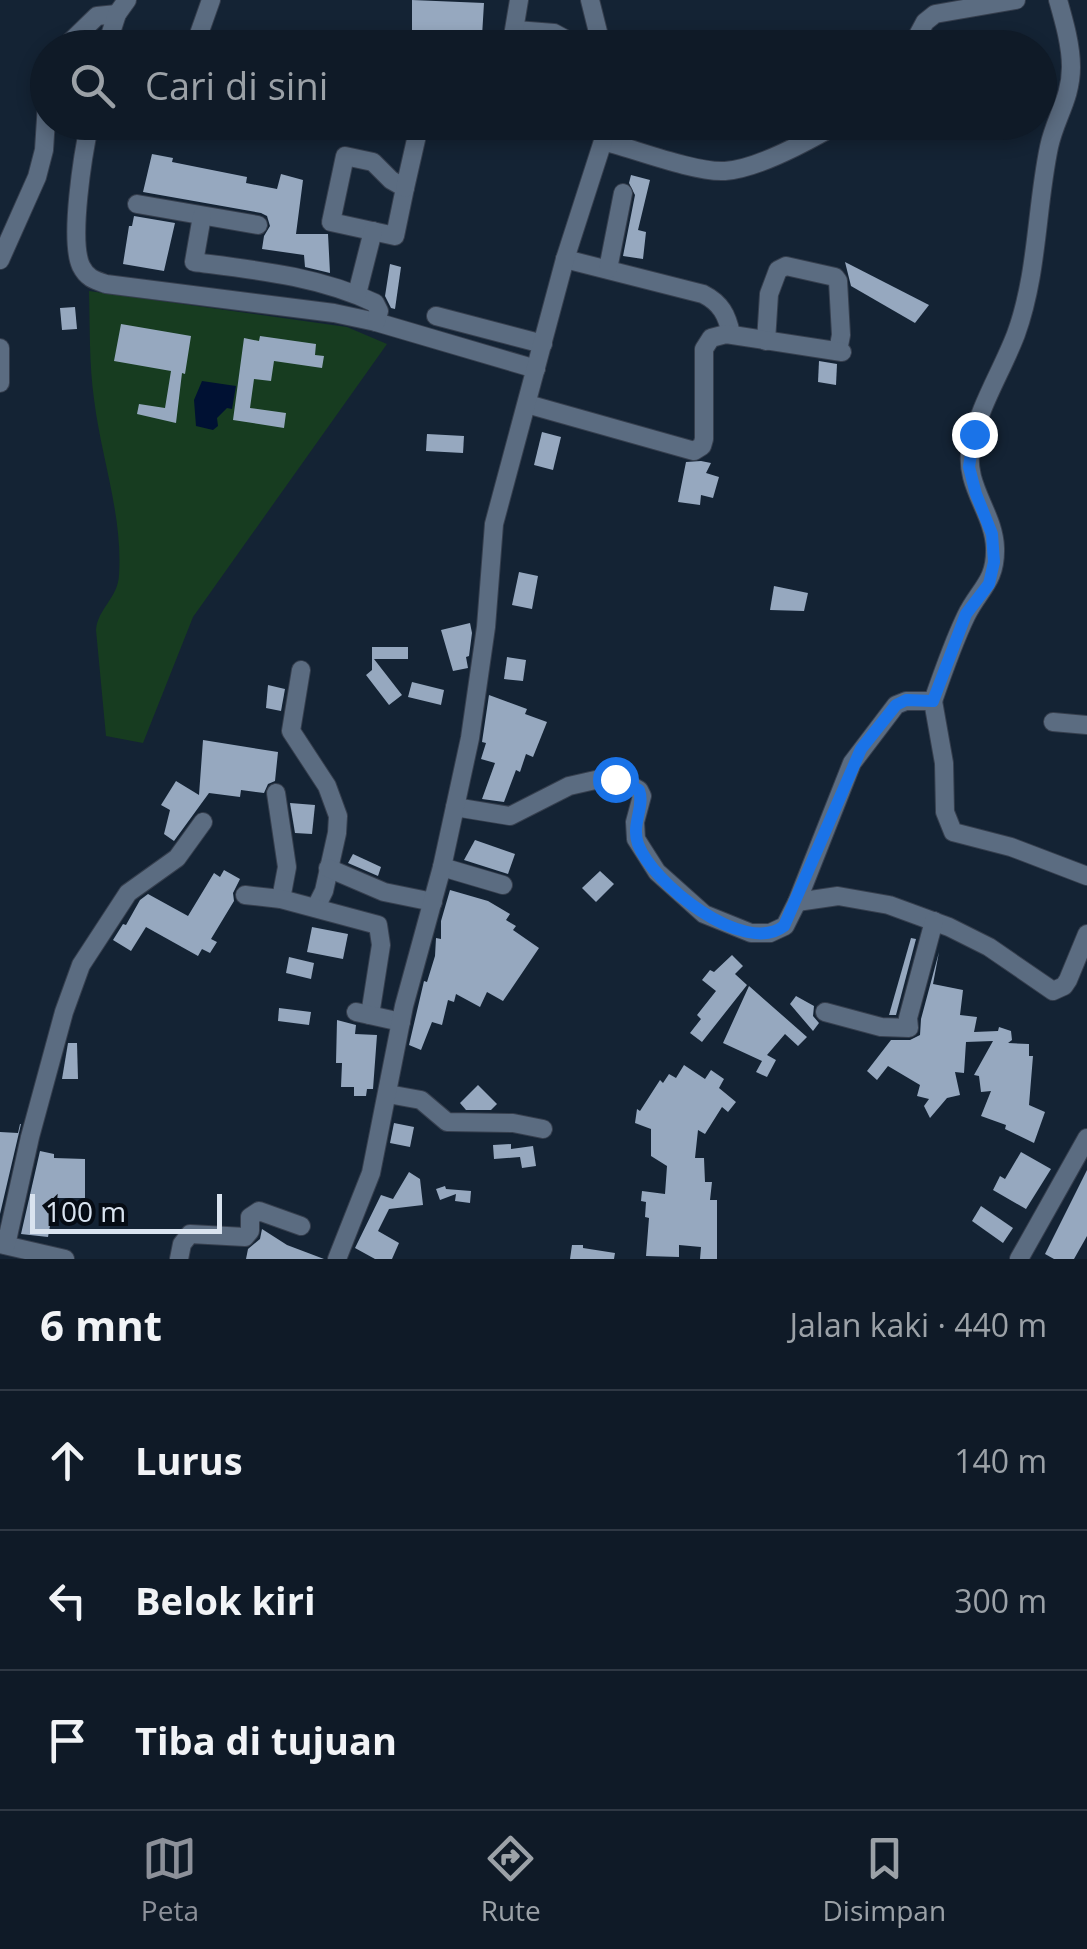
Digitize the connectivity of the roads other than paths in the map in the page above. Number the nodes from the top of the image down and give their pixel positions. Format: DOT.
graph roads {
  1 [pos="210,0"];
  2 [pos="518,0"];
  3 [pos="590,0"];
  4 [pos="1016,0"];
  5 [pos="1058,0"];
  6 [pos="122,7"];
  7 [pos="83,30"];
  8 [pos="200,30"];
  9 [pos="514,30"];
  10 [pos="598,30"];
  11 [pos="920,30"];
  12 [pos="1057,122"];
  13 [pos="45,140"];
  14 [pos="88,140"];
  15 [pos="416,140"];
  16 [pos="602,140"];
  17 [pos="624,140"];
  18 [pos="802,140"];
  19 [pos="1050,140"];
  20 [pos="405,188"];
  21 [pos="623,192"];
  22 [pos="137,204"];
  23 [pos="202,216"];
  24 [pos="258,225"];
  25 [pos="373,232"];
  26 [pos="566,259"];
  27 [pos="0,260"];
  28 [pos="608,269"];
  29 [pos="357,294"];
  30 [pos="436,316"];
  31 [pos="376,322"];
  32 [pos="732,334"];
  33 [pos="766,341"];
  34 [pos="542,344"];
  35 [pos="0,348"];
  36 [pos="536,369"];
  37 [pos="0,383"];
  38 [pos="527,404"];
  39 [pos="301,670"];
  40 [pos="933,701"];
  41 [pos="1053,722"];
  42 [pos="1087,724"];
  43 [pos="276,794"];
  44 [pos="455,807"];
  45 [pos="203,822"];
  46 [pos="442,867"];
  47 [pos="328,868"];
  48 [pos="1087,876"];
  49 [pos="504,886"];
  50 [pos="246,895"];
  51 [pos="282,899"];
  52 [pos="433,902"];
  53 [pos="797,902"];
  54 [pos="316,907"];
  55 [pos="934,921"];
  56 [pos="1087,934"];
  57 [pos="825,1012"];
  58 [pos="401,1022"];
  59 [pos="388,1094"];
  60 [pos="543,1129"];
  61 [pos="1087,1138"];
  62 [pos="301,1226"];
  63 [pos="3,1245"];
  64 [pos="65,1259"];
  65 [pos="179,1259"];
  66 [pos="337,1259"];
  67 [pos="1018,1259"];
  1 -- 8 [label="street"];
  2 -- 9 [label="street"];
  3 -- 10 [label="street"];
  4 -- 11 [label="street"];
  5 -- 12 [label="street"];
  6 -- 7 [label="street"];
  13 -- 27 [label="street"];
  14 -- 31 [label="street"];
  15 -- 20 [label="street"];
  16 -- 26 [label="street"];
  17 -- 18 [label="street"];
  19 -- 40 [label="street"];
  20 -- 25 [label="street"];
  20 -- 25 [label="street"];
  21 -- 28 [label="street"];
  22 -- 23 [label="street"];
  23 -- 24 [label="street"];
  23 -- 29 [label="street"];
  25 -- 29 [label="street"];
  26 -- 28 [label="street"];
  26 -- 34 [label="street"];
  28 -- 32 [label="street"];
  29 -- 31 [label="street"];
  30 -- 34 [label="street"];
  31 -- 36 [label="street"];
  32 -- 33 [label="street"];
  32 -- 38 [label="street"];
  33 -- 33 [label="street"];
  34 -- 36 [label="street"];
  35 -- 37 [label="street"];
  36 -- 38 [label="street"];
  38 -- 44 [label="street"];
  39 -- 47 [label="street"];
  40 -- 48 [label="street"];
  40 -- 53 [label="street"];
  41 -- 42 [label="street"];
  43 -- 51 [label="street"];
  44 -- 46 [label="street"];
  44 -- 53 [label="street"];
  45 -- 63 [label="street"];
  46 -- 49 [label="street"];
  46 -- 52 [label="street"];
  47 -- 52 [label="street"];
  47 -- 54 [label="street"];
  50 -- 51 [label="street"];
  51 -- 54 [label="street"];
  52 -- 58 [label="street"];
  53 -- 55 [label="street"];
  54 -- 58 [label="street"];
  55 -- 56 [label="street"];
  55 -- 57 [label="street"];
  58 -- 59 [label="street"];
  59 -- 60 [label="street"];
  59 -- 66 [label="street"];
  61 -- 67 [label="street"];
  62 -- 65 [label="street"];
  63 -- 64 [label="street"];
}
